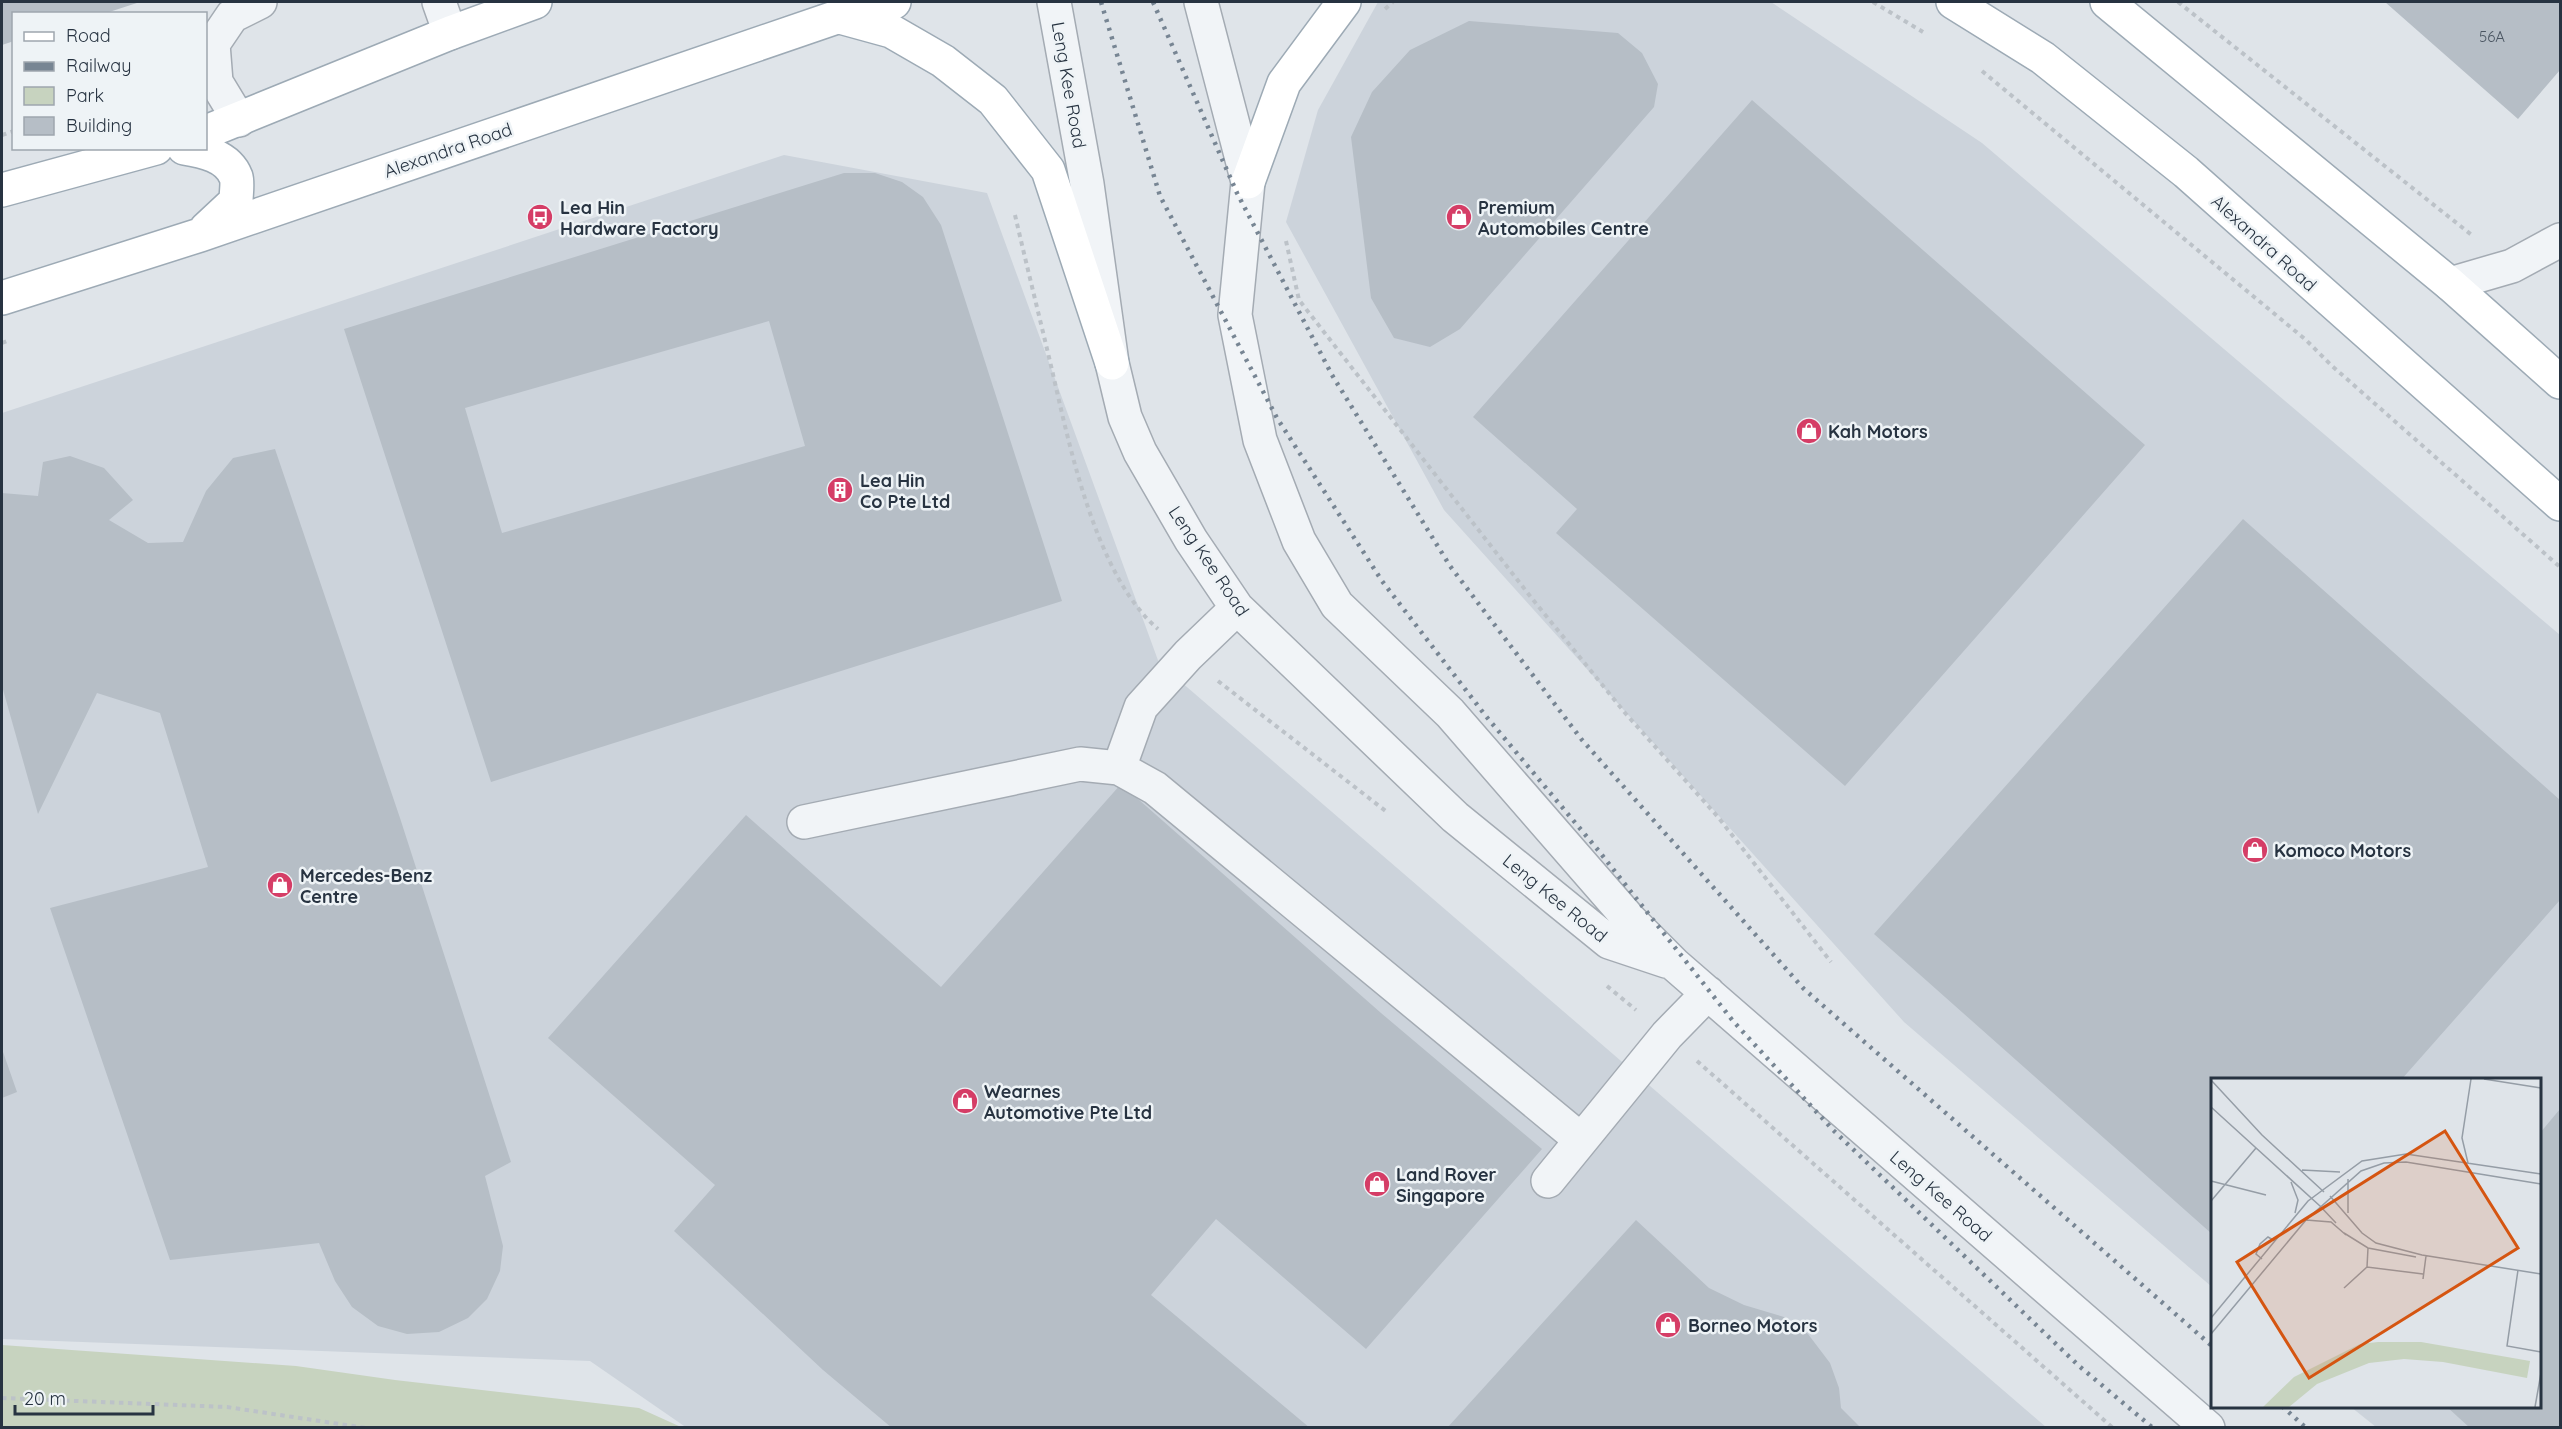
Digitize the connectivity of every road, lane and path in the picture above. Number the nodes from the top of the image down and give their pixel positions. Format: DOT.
graph roads {
  1 [pos="260,2"];
  2 [pos="439,2"];
  3 [pos="535,2"];
  4 [pos="894,2"];
  5 [pos="1054,2"];
  6 [pos="1201,2"];
  7 [pos="1344,2"];
  8 [pos="1393,2"];
  9 [pos="1873,2"];
  10 [pos="1953,2"];
  11 [pos="2107,2"];
  12 [pos="2178,2"];
  13 [pos="1379,15"];
  14 [pos="837,16"];
  15 [pos="450,33"];
  16 [pos="1929,35"];
  17 [pos="1975,65"];
  18 [pos="239,120"];
  19 [pos="207,132"];
  20 [pos="149,150"];
  21 [pos="196,150"];
  22 [pos="1248,182"];
  23 [pos="2,190"];
  24 [pos="1286,233"];
  25 [pos="200,235"];
  26 [pos="2560,240"];
  27 [pos="2480,241"];
  28 [pos="2450,284"];
  29 [pos="2,298"];
  30 [pos="1112,363"];
  31 [pos="2560,382"];
  32 [pos="2560,504"];
  33 [pos="2560,567"];
  34 [pos="1236,609"];
  35 [pos="1119,768"];
  36 [pos="804,822"];
  37 [pos="1831,962"];
  38 [pos="1674,964"];
  39 [pos="1708,993"];
  40 [pos="1580,1139"];
  41 [pos="1548,1181"];
  42 [pos="2,1398"];
  43 [pos="366,1428"];
  44 [pos="2208,1428"];
  1 -- 18 [label="street"];
  2 -- 15 [label="street"];
  3 -- 15 [label="main road"];
  4 -- 14 [label="main road, Alexandra Road"];
  5 -- 30 [label="street, Leng Kee Road"];
  6 -- 22 [label="street, Leng Kee Road"];
  7 -- 22 [label="main road"];
  8 -- 13 [label="path"];
  9 -- 16 [label="path"];
  10 -- 32 [label="main road, Alexandra Road"];
  11 -- 28 [label="main road"];
  12 -- 27 [label="path"];
  14 -- 25 [label="main road, Alexandra Road"];
  14 -- 30 [label="main road"];
  15 -- 18 [label="main road"];
  17 -- 33 [label="path"];
  18 -- 19 [label="main road"];
  20 -- 23 [label="main road"];
  21 -- 25 [label="main road"];
  22 -- 38 [label="street, Leng Kee Road"];
  24 -- 37 [label="path"];
  25 -- 29 [label="main road, Alexandra Road"];
  26 -- 28 [label="street"];
  28 -- 31 [label="main road"];
  30 -- 34 [label="street, Leng Kee Road"];
  34 -- 35 [label="street"];
  34 -- 38 [label="street, Leng Kee Road"];
  35 -- 36 [label="street"];
  35 -- 40 [label="street"];
  38 -- 39 [label="street, Leng Kee Road"];
  39 -- 40 [label="street"];
  39 -- 44 [label="street, Leng Kee Road"];
  40 -- 41 [label="street"];
  42 -- 43 [label="path"];
}
